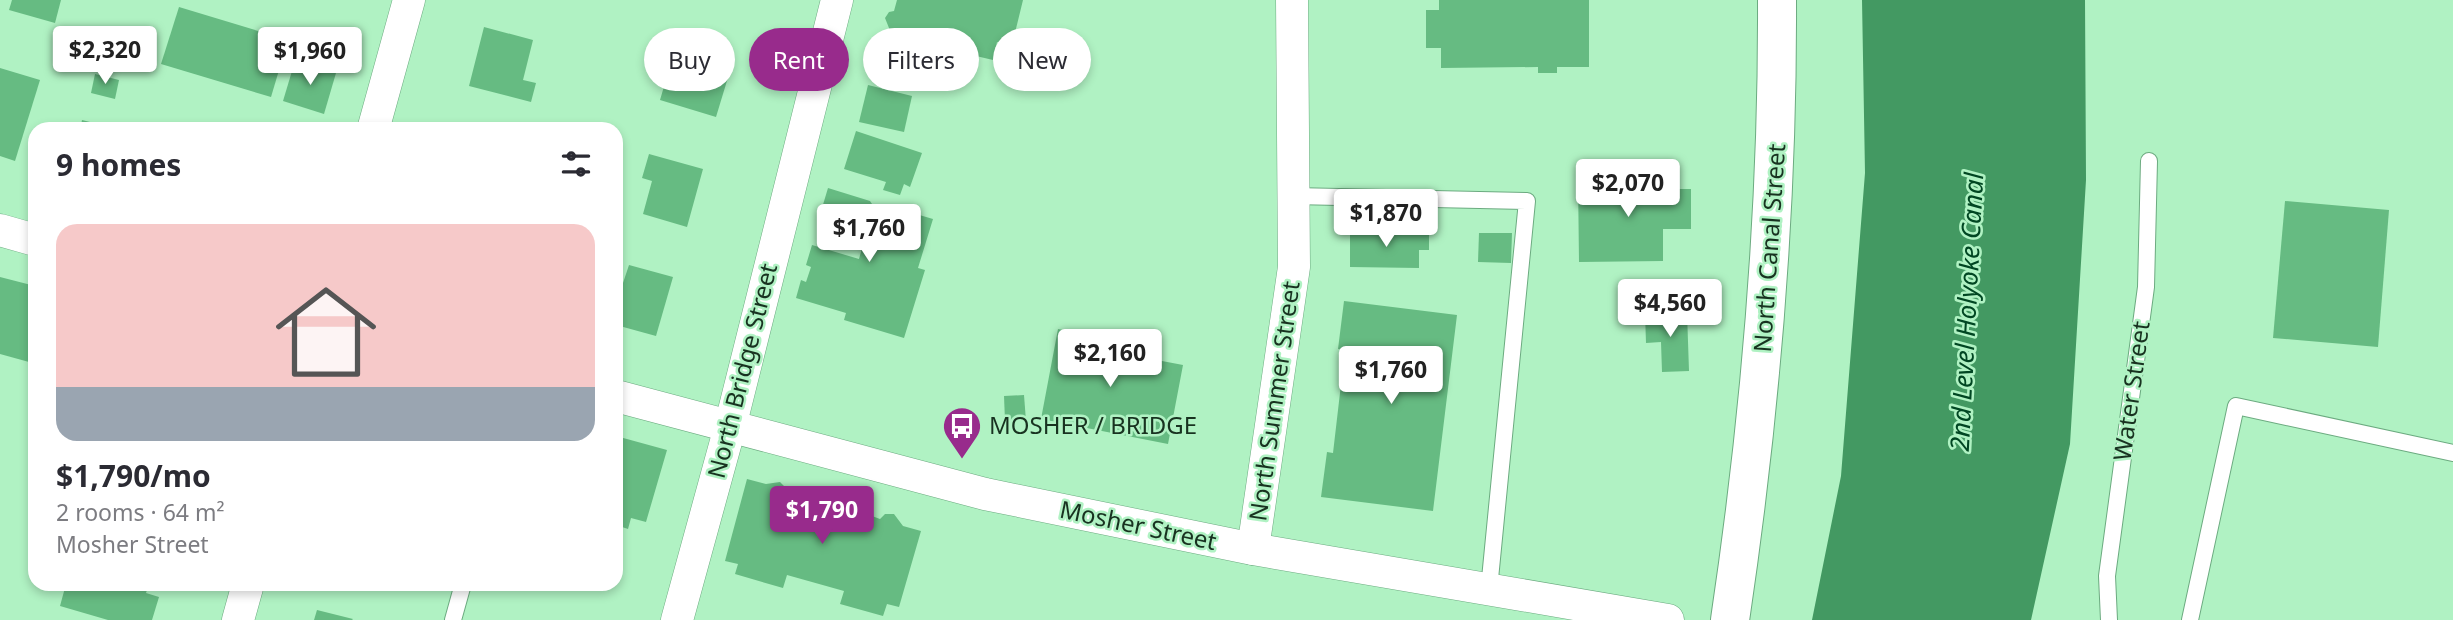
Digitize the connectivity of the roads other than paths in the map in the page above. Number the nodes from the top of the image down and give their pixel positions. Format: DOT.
graph roads {
  1 [pos="408,0"];
  2 [pos="837,0"];
  3 [pos="1292,0"];
  4 [pos="1777,0"];
  5 [pos="375,122"];
  6 [pos="2149,161"];
  7 [pos="1293,196"];
  8 [pos="0,230"];
  9 [pos="28,238"];
  10 [pos="623,398"];
  11 [pos="730,427"];
  12 [pos="2453,453"];
  13 [pos="1253,549"];
  14 [pos="1489,589"];
  15 [pos="246,591"];
  16 [pos="461,591"];
  17 [pos="238,620"];
  18 [pos="453,620"];
  19 [pos="677,620"];
  20 [pos="1668,620"];
  21 [pos="1730,620"];
  22 [pos="2109,620"];
  23 [pos="2190,620"];
  1 -- 5 [label="street"];
  2 -- 11 [label="street, North Bridge Street"];
  3 -- 7 [label="street, North Summer Street"];
  4 -- 21 [label="street, North Canal Street"];
  6 -- 22 [label="lane, Water Street"];
  7 -- 13 [label="street, North Summer Street"];
  7 -- 14 [label="lane"];
  8 -- 9 [label="street"];
  10 -- 11 [label="street, Mosher Street"];
  11 -- 13 [label="street, Mosher Street"];
  11 -- 19 [label="street, North Bridge Street"];
  12 -- 23 [label="lane"];
  13 -- 14 [label="street, Mosher Street"];
  14 -- 20 [label="street, Mosher Street"];
  15 -- 17 [label="street"];
  16 -- 18 [label="lane"];
}
